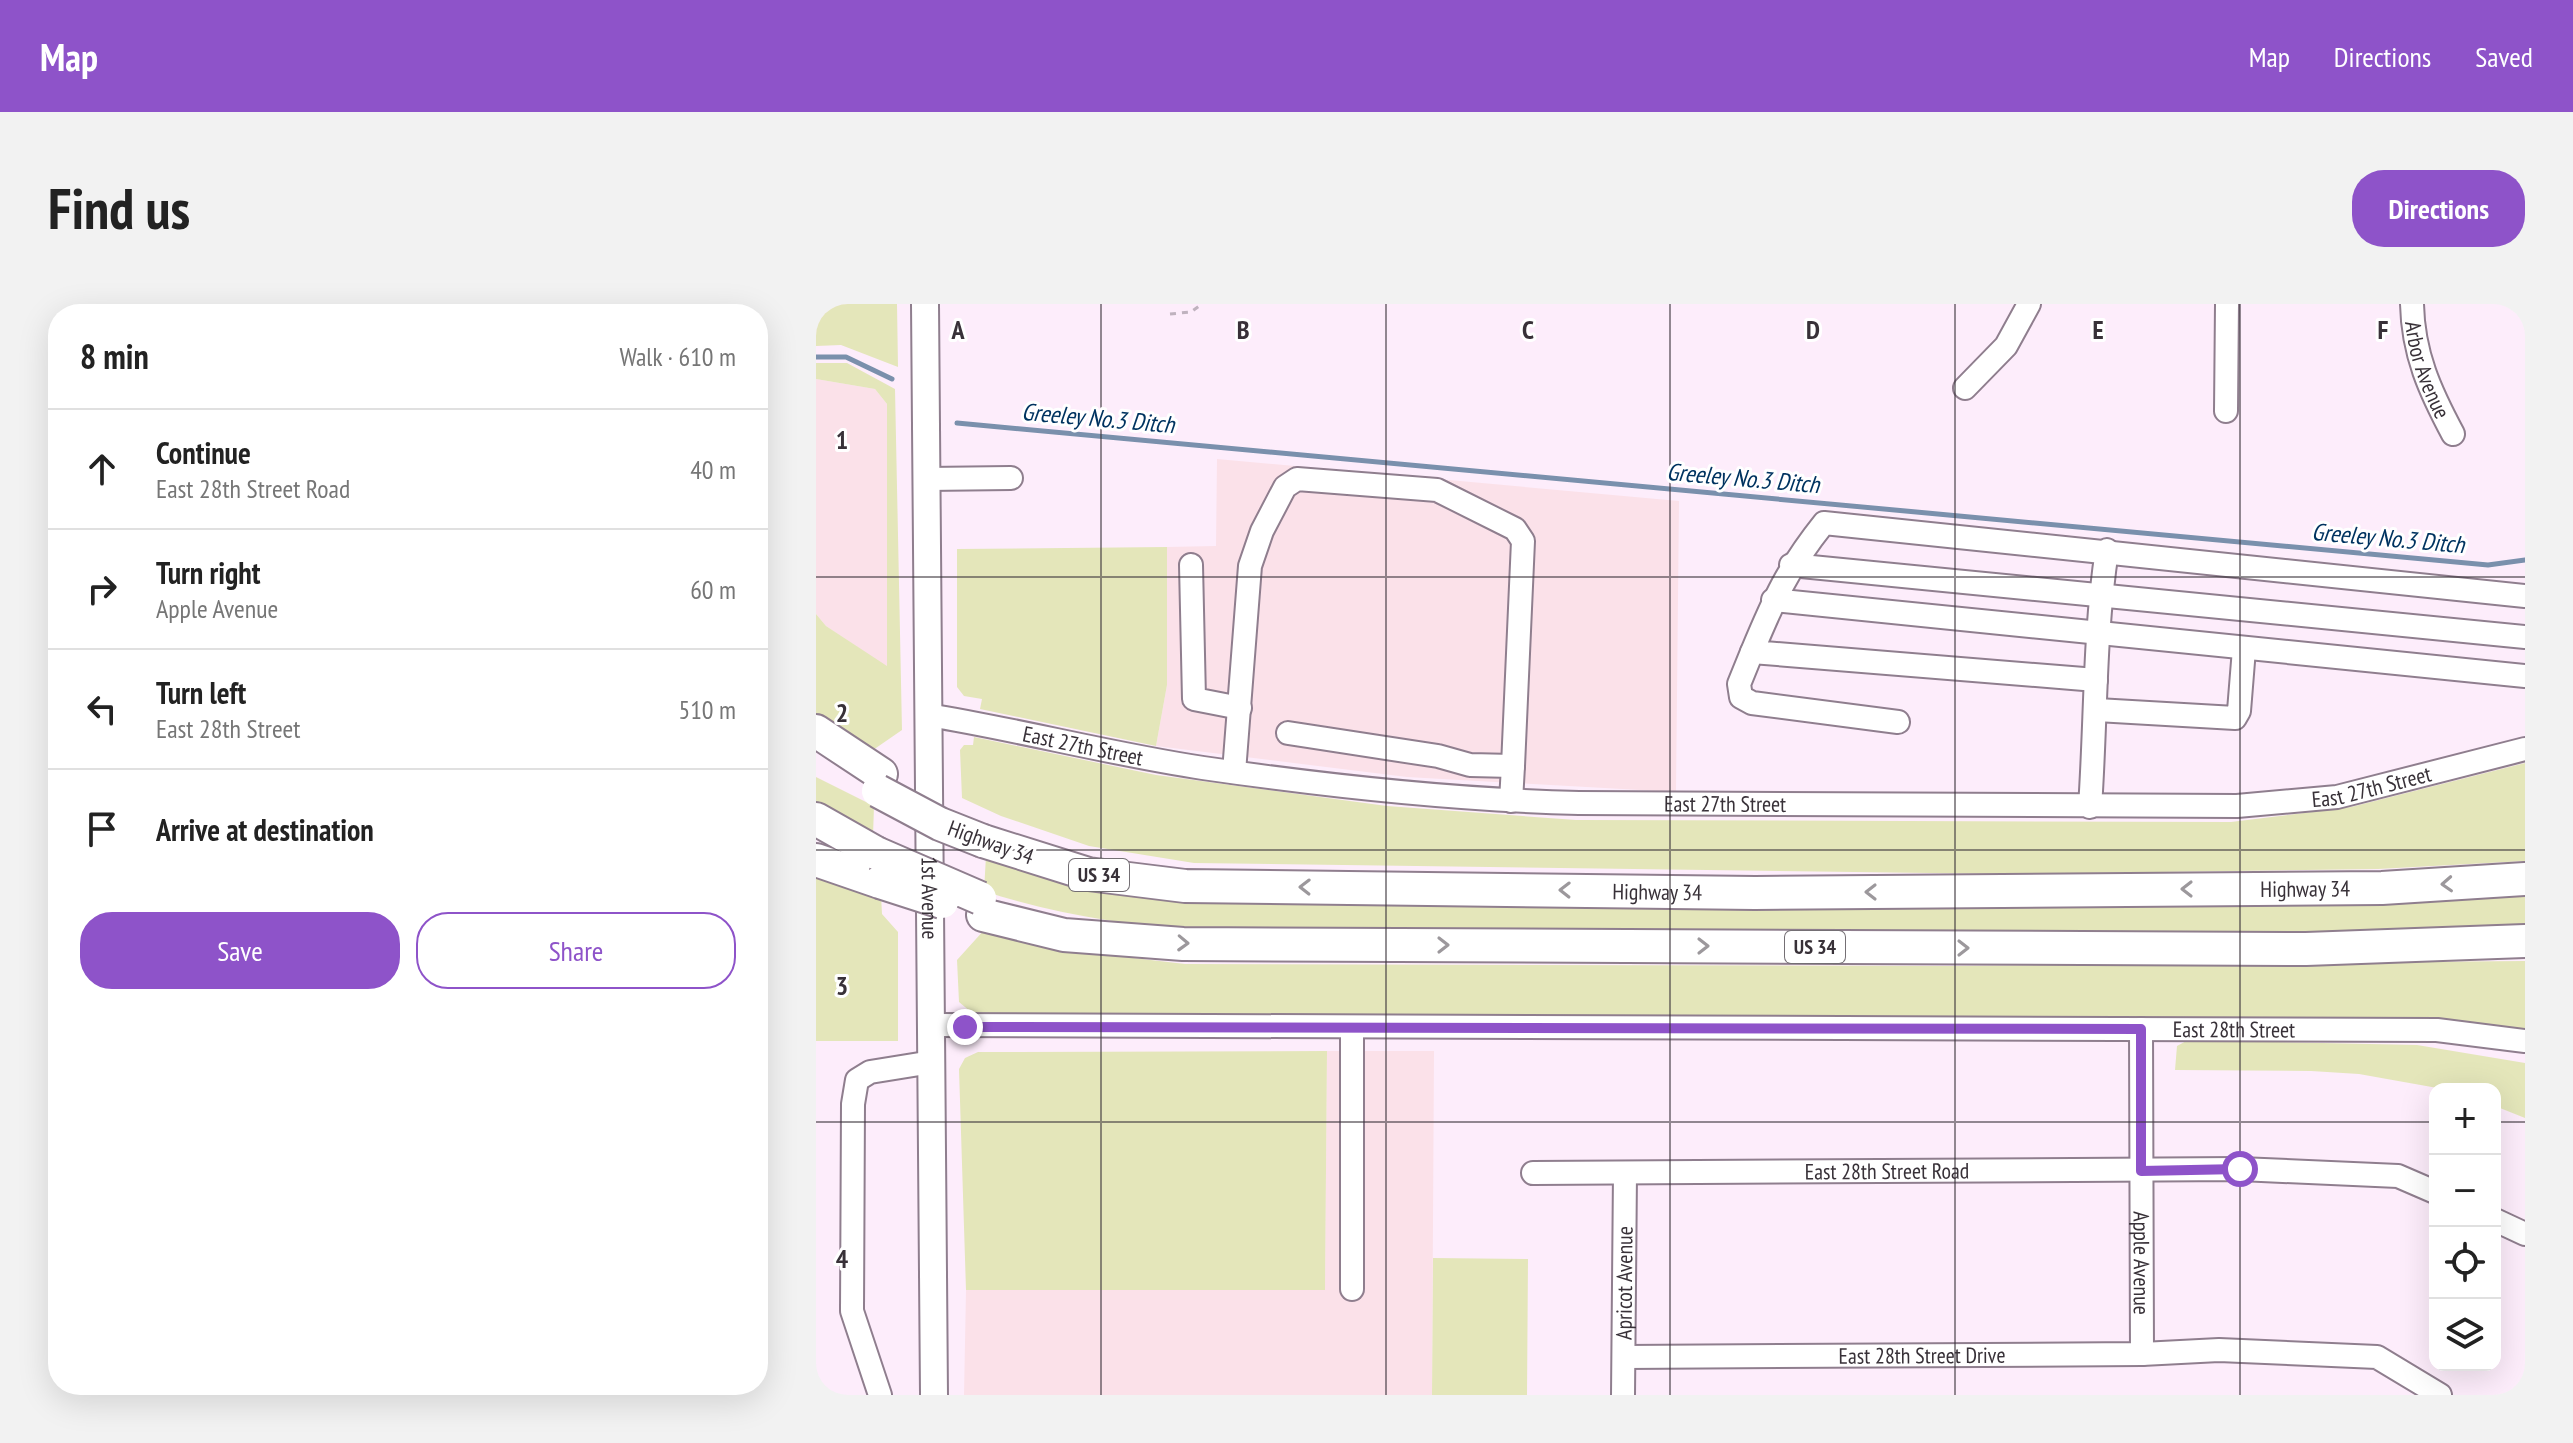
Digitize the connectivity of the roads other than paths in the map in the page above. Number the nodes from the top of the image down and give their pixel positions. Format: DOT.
graph roads {
  1 [pos="925,304"];
  2 [pos="2029,304"];
  3 [pos="2227,304"];
  4 [pos="2412,304"];
  5 [pos="1965,388"];
  6 [pos="2226,411"];
  7 [pos="2453,434"];
  8 [pos="1011,478"];
  9 [pos="927,479"];
  10 [pos="2107,550"];
  11 [pos="1191,565"];
  12 [pos="1791,565"];
  13 [pos="2525,596"];
  14 [pos="2100,597"];
  15 [pos="1773,600"];
  16 [pos="2098,635"];
  17 [pos="2525,637"];
  18 [pos="2244,649"];
  19 [pos="1752,652"];
  20 [pos="2525,676"];
  21 [pos="2096,680"];
  22 [pos="1240,708"];
  23 [pos="2097,710"];
  24 [pos="928,715"];
  25 [pos="1898,722"];
  26 [pos="816,731"];
  27 [pos="1288,733"];
  28 [pos="2525,749"];
  29 [pos="816,756"];
  30 [pos="1513,766"];
  31 [pos="1234,772"];
  32 [pos="880,783"];
  33 [pos="1511,801"];
  34 [pos="2090,807"];
  35 [pos="816,819"];
  36 [pos="816,860"];
  37 [pos="878,867"];
  38 [pos="2525,879"];
  39 [pos="2525,941"];
  40 [pos="932,1025"];
  41 [pos="1352,1029"];
  42 [pos="2141,1029"];
  43 [pos="2525,1041"];
  44 [pos="932,1062"];
  45 [pos="2141,1171"];
  46 [pos="1533,1173"];
  47 [pos="1625,1173"];
  48 [pos="2429,1189"];
  49 [pos="2501,1223"];
  50 [pos="2525,1234"];
  51 [pos="1352,1289"];
  52 [pos="2142,1354"];
  53 [pos="1624,1357"];
  54 [pos="880,1395"];
  55 [pos="934,1395"];
  56 [pos="1623,1395"];
  57 [pos="2440,1395"];
  1 -- 9 [label="main road, 1st Avenue"];
  2 -- 5 [label="street"];
  3 -- 6 [label="street"];
  4 -- 7 [label="street, Arbor Avenue"];
  8 -- 9 [label="street"];
  9 -- 24 [label="main road, 1st Avenue"];
  10 -- 12 [label="street"];
  10 -- 13 [label="street"];
  10 -- 14 [label="street"];
  11 -- 22 [label="street"];
  12 -- 14 [label="street"];
  12 -- 15 [label="street"];
  14 -- 16 [label="street"];
  14 -- 17 [label="street"];
  15 -- 16 [label="street"];
  15 -- 19 [label="street"];
  16 -- 18 [label="street"];
  16 -- 21 [label="street"];
  18 -- 20 [label="street"];
  18 -- 23 [label="street"];
  19 -- 21 [label="street"];
  19 -- 25 [label="street"];
  21 -- 23 [label="street"];
  22 -- 30 [label="street"];
  22 -- 31 [label="street"];
  23 -- 34 [label="street"];
  24 -- 31 [label="street, East 27th Street"];
  24 -- 40 [label="main road, 1st Avenue"];
  26 -- 32 [label="highway"];
  27 -- 30 [label="street"];
  28 -- 34 [label="street, East 27th Street"];
  29 -- 32 [label="highway"];
  30 -- 33 [label="street"];
  31 -- 33 [label="street, East 27th Street"];
  38 -- 32 [label="highway, Highway 34, one-way"];
  33 -- 34 [label="street, East 27th Street"];
  35 -- 37 [label="highway"];
  36 -- 37 [label="highway, US 34"];
  37 -- 39 [label="highway, US 34, one-way, bridge"];
  40 -- 41 [label="street, East 28th Street"];
  40 -- 44 [label="main road, 1st Avenue"];
  41 -- 42 [label="street, East 28th Street"];
  41 -- 51 [label="street"];
  42 -- 43 [label="street, East 28th Street"];
  42 -- 45 [label="street, Apple Avenue"];
  44 -- 54 [label="street"];
  44 -- 55 [label="main road, 1st Avenue"];
  45 -- 47 [label="street, East 28th Street Road"];
  45 -- 48 [label="street, East 28th Street Road"];
  45 -- 52 [label="street, Apple Avenue"];
  46 -- 47 [label="street, East 28th Street Road"];
  47 -- 53 [label="street, Apricot Avenue"];
  49 -- 50 [label="street"];
  52 -- 53 [label="street, East 28th Street Drive"];
  52 -- 57 [label="street, East 28th Street Drive"];
  53 -- 56 [label="street, Apricot Avenue"];
}
